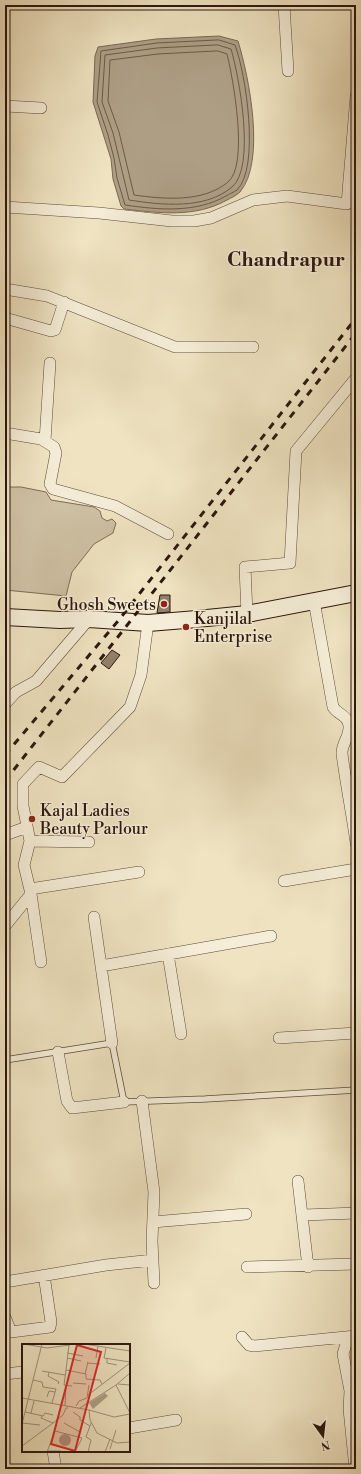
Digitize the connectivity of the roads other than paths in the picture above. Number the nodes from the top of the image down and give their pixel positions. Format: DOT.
graph roads {
  1 [pos="284,5"];
  2 [pos="288,71"];
  3 [pos="356,96"];
  4 [pos="5,106"];
  5 [pos="41,108"];
  6 [pos="352,205"];
  7 [pos="5,207"];
  8 [pos="5,289"];
  9 [pos="64,302"];
  10 [pos="5,318"];
  11 [pos="253,347"];
  12 [pos="50,363"];
  13 [pos="356,378"];
  14 [pos="5,432"];
  15 [pos="45,441"];
  16 [pos="168,534"];
  17 [pos="356,593"];
  18 [pos="314,601"];
  19 [pos="247,614"];
  20 [pos="5,617"];
  21 [pos="89,619"];
  22 [pos="148,622"];
  23 [pos="5,704"];
  24 [pos="27,827"];
  25 [pos="5,835"];
  26 [pos="30,841"];
  27 [pos="89,842"];
  28 [pos="356,843"];
  29 [pos="356,870"];
  30 [pos="139,872"];
  31 [pos="284,881"];
  32 [pos="30,892"];
  33 [pos="94,917"];
  34 [pos="5,926"];
  35 [pos="271,936"];
  36 [pos="168,954"];
  37 [pos="41,962"];
  38 [pos="101,966"];
  39 [pos="356,1033"];
  40 [pos="181,1034"];
  41 [pos="280,1038"];
  42 [pos="112,1043"];
  43 [pos="58,1052"];
  44 [pos="5,1060"];
  45 [pos="356,1090"];
  46 [pos="142,1101"];
  47 [pos="124,1102"];
  48 [pos="298,1181"];
  49 [pos="356,1213"];
  50 [pos="246,1214"];
  51 [pos="304,1215"];
  52 [pos="153,1222"];
  53 [pos="153,1260"];
  54 [pos="356,1264"];
  55 [pos="247,1267"];
  56 [pos="308,1267"];
  57 [pos="44,1275"];
  58 [pos="5,1282"];
  59 [pos="154,1283"];
  60 [pos="5,1317"];
  61 [pos="352,1336"];
  62 [pos="242,1337"];
  63 [pos="22,1372"];
  64 [pos="5,1374"];
  65 [pos="176,1420"];
  66 [pos="130,1428"];
  67 [pos="53,1452"];
  68 [pos="56,1469"];
  69 [pos="355,1469"];
  1 -- 2 [label="street"];
  3 -- 6 [label="street"];
  4 -- 5 [label="street"];
  6 -- 7 [label="street"];
  8 -- 9 [label="street"];
  9 -- 10 [label="street"];
  9 -- 11 [label="street"];
  12 -- 15 [label="street"];
  13 -- 19 [label="street"];
  14 -- 15 [label="street"];
  15 -- 16 [label="street"];
  17 -- 18 [label="main road"];
  18 -- 19 [label="main road"];
  18 -- 28 [label="street"];
  19 -- 22 [label="main road"];
  20 -- 21 [label="main road"];
  21 -- 22 [label="main road"];
  21 -- 23 [label="street"];
  22 -- 24 [label="street"];
  24 -- 25 [label="street"];
  24 -- 26 [label="street"];
  26 -- 27 [label="street"];
  26 -- 32 [label="street"];
  29 -- 31 [label="street"];
  30 -- 32 [label="street"];
  32 -- 34 [label="street"];
  32 -- 37 [label="street"];
  33 -- 38 [label="street"];
  35 -- 36 [label="street"];
  36 -- 38 [label="street"];
  36 -- 40 [label="street"];
  38 -- 42 [label="street"];
  39 -- 41 [label="street"];
  42 -- 43 [label="lane"];
  42 -- 47 [label="lane"];
  43 -- 44 [label="lane"];
  43 -- 47 [label="street"];
  45 -- 46 [label="lane"];
  46 -- 47 [label="lane"];
  46 -- 52 [label="street"];
  48 -- 51 [label="street"];
  49 -- 51 [label="street"];
  50 -- 52 [label="street"];
  51 -- 56 [label="street"];
  52 -- 53 [label="street"];
  53 -- 57 [label="street"];
  53 -- 59 [label="street"];
  54 -- 56 [label="street"];
  55 -- 56 [label="street"];
  57 -- 58 [label="street"];
  57 -- 60 [label="street"];
  61 -- 62 [label="street"];
  61 -- 69 [label="street"];
  63 -- 64 [label="street"];
  65 -- 66 [label="street"];
  67 -- 68 [label="street"];
}
